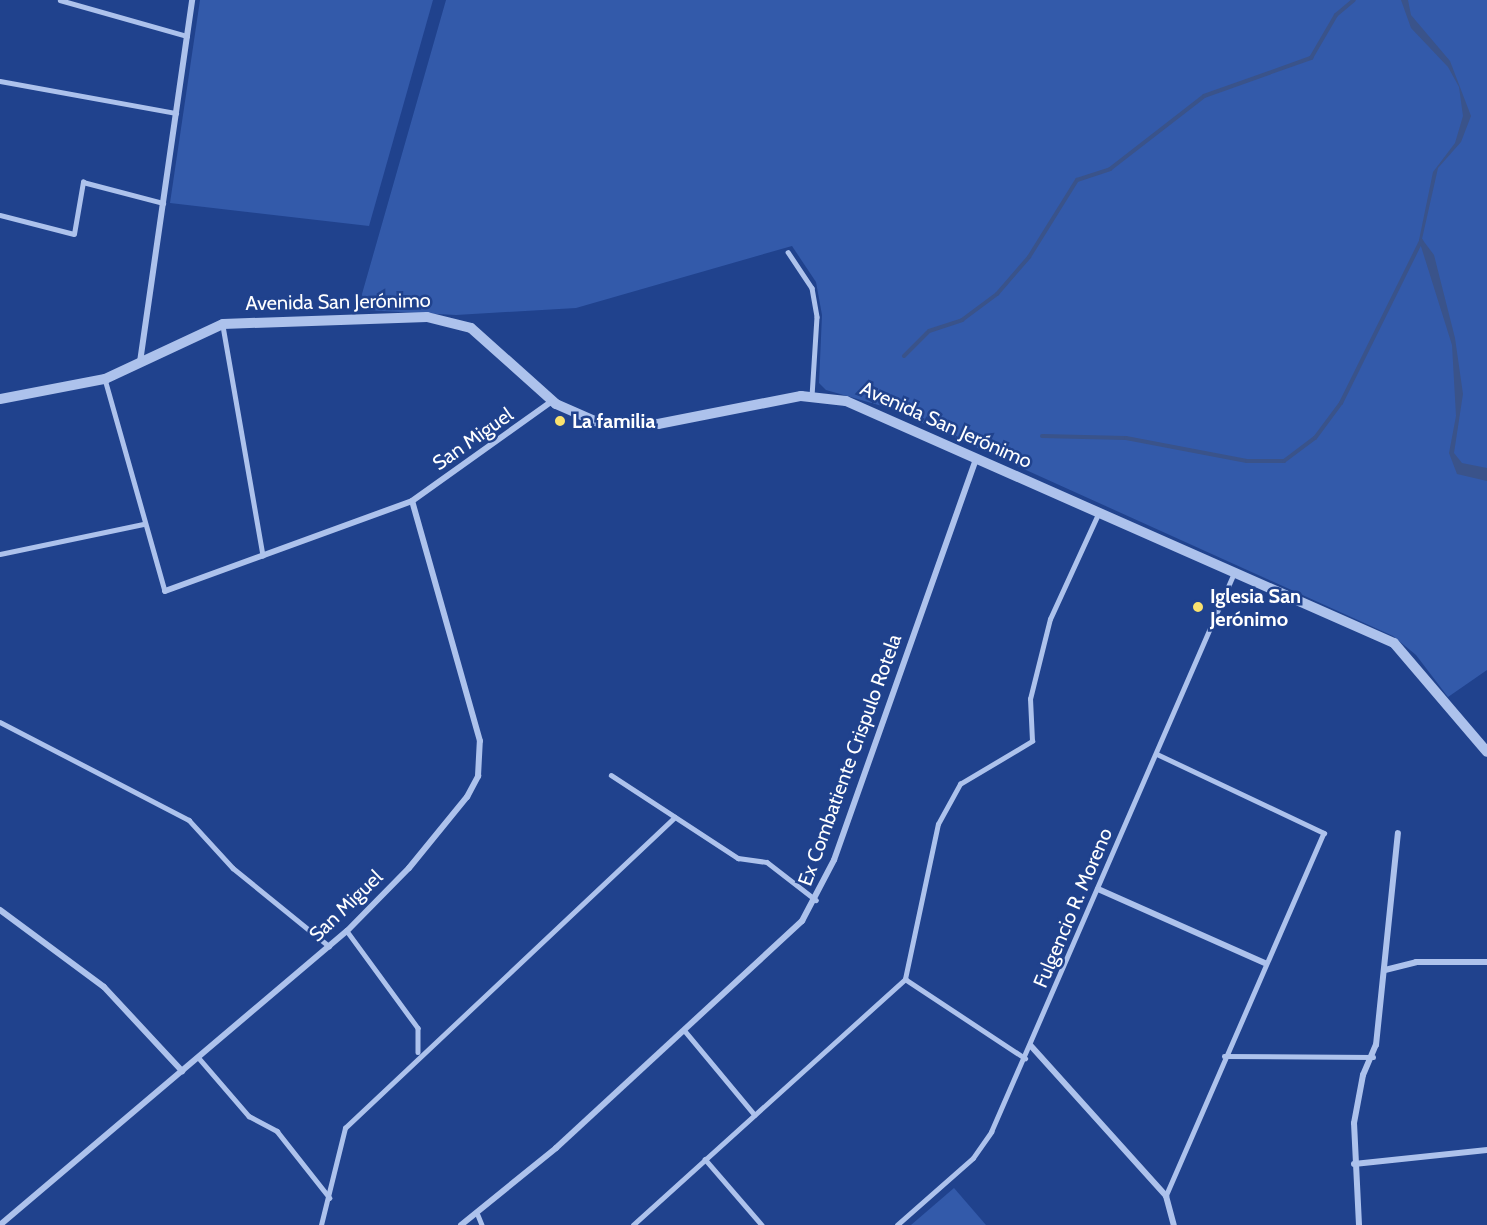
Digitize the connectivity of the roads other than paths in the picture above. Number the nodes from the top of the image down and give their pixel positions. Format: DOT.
graph roads {
  1 [pos="60,0"];
  2 [pos="192,0"];
  3 [pos="187,36"];
  4 [pos="0,81"];
  5 [pos="176,113"];
  6 [pos="163,203"];
  7 [pos="0,215"];
  8 [pos="788,252"];
  9 [pos="223,324"];
  10 [pos="140,362"];
  11 [pos="105,379"];
  12 [pos="812,396"];
  13 [pos="0,399"];
  14 [pos="552,401"];
  15 [pos="976,457"];
  16 [pos="412,501"];
  17 [pos="1098,514"];
  18 [pos="143,524"];
  19 [pos="0,554"];
  20 [pos="263,556"];
  21 [pos="1234,573"];
  22 [pos="165,591"];
  23 [pos="0,722"];
  24 [pos="1487,752"];
  25 [pos="1157,753"];
  26 [pos="611,775"];
  27 [pos="675,817"];
  28 [pos="1398,833"];
  29 [pos="1098,889"];
  30 [pos="816,900"];
  31 [pos="0,909"];
  32 [pos="346,930"];
  33 [pos="329,946"];
  34 [pos="1487,962"];
  35 [pos="1265,963"];
  36 [pos="1385,970"];
  37 [pos="905,979"];
  38 [pos="686,1031"];
  39 [pos="1030,1046"];
  40 [pos="417,1054"];
  41 [pos="198,1056"];
  42 [pos="1224,1056"];
  43 [pos="1372,1057"];
  44 [pos="1025,1058"];
  45 [pos="182,1071"];
  46 [pos="755,1115"];
  47 [pos="1487,1150"];
  48 [pos="705,1159"];
  49 [pos="1354,1164"];
  50 [pos="1166,1196"];
  51 [pos="330,1198"];
  52 [pos="478,1215"];
  53 [pos="471,1223"];
  54 [pos="0,1225"];
  55 [pos="321,1225"];
  56 [pos="461,1225"];
  57 [pos="482,1225"];
  58 [pos="633,1225"];
  59 [pos="762,1225"];
  60 [pos="897,1225"];
  61 [pos="1174,1225"];
  62 [pos="1359,1225"];
  1 -- 3 [label="lane"];
  2 -- 3 [label="street"];
  3 -- 5 [label="street"];
  4 -- 5 [label="lane"];
  5 -- 6 [label="street"];
  6 -- 7 [label="lane"];
  6 -- 10 [label="street"];
  8 -- 12 [label="lane"];
  9 -- 10 [label="street, Avenida San Jerónimo"];
  9 -- 14 [label="street, Avenida San Jerónimo"];
  9 -- 20 [label="lane"];
  10 -- 11 [label="street, Avenida San Jerónimo"];
  11 -- 13 [label="street, Avenida San Jerónimo"];
  11 -- 18 [label="lane"];
  12 -- 14 [label="street, Avenida San Jerónimo"];
  12 -- 15 [label="street, Avenida San Jerónimo"];
  14 -- 16 [label="street, San Miguel"];
  15 -- 17 [label="street, Avenida San Jerónimo"];
  15 -- 30 [label="street, Ex Combatiente Crispulo Rotela"];
  16 -- 20 [label="street, San Miguel"];
  16 -- 32 [label="street, San Miguel"];
  17 -- 21 [label="street, Avenida San Jerónimo"];
  17 -- 37 [label="lane"];
  18 -- 19 [label="lane"];
  18 -- 22 [label="lane"];
  20 -- 22 [label="street, San Miguel"];
  21 -- 24 [label="street, Avenida San Jerónimo"];
  21 -- 25 [label="lane, Fulgencio R. Moreno"];
  23 -- 33 [label="lane"];
  25 -- 29 [label="lane, Fulgencio R. Moreno"];
  25 -- 35 [label="lane"];
  26 -- 27 [label="lane"];
  27 -- 30 [label="lane"];
  27 -- 40 [label="lane"];
  28 -- 36 [label="street"];
  29 -- 35 [label="street"];
  29 -- 39 [label="lane, Fulgencio R. Moreno"];
  30 -- 38 [label="street, Ex Combatiente Crispulo Rotela"];
  31 -- 45 [label="street"];
  32 -- 33 [label="street, San Miguel"];
  32 -- 40 [label="lane"];
  33 -- 41 [label="street, San Miguel"];
  34 -- 36 [label="street"];
  35 -- 42 [label="lane"];
  36 -- 43 [label="street"];
  37 -- 44 [label="lane"];
  37 -- 46 [label="lane"];
  38 -- 46 [label="lane"];
  38 -- 52 [label="street, Ex Combatiente Crispulo Rotela"];
  39 -- 44 [label="lane, Fulgencio R. Moreno"];
  39 -- 50 [label="street"];
  40 -- 51 [label="lane"];
  41 -- 45 [label="street, San Miguel"];
  41 -- 51 [label="lane"];
  42 -- 43 [label="lane"];
  42 -- 50 [label="lane"];
  43 -- 49 [label="street"];
  44 -- 60 [label="lane, Fulgencio R. Moreno"];
  45 -- 54 [label="street, San Miguel"];
  46 -- 48 [label="lane"];
  47 -- 49 [label="street"];
  48 -- 58 [label="lane"];
  48 -- 59 [label="lane"];
  49 -- 62 [label="street"];
  50 -- 61 [label="street"];
  51 -- 55 [label="lane"];
  52 -- 53 [label="street, Ex Combatiente Crispulo Rotela"];
  52 -- 57 [label="lane"];
  53 -- 56 [label="street, Ex Combatiente Crispulo Rotela"];
}
